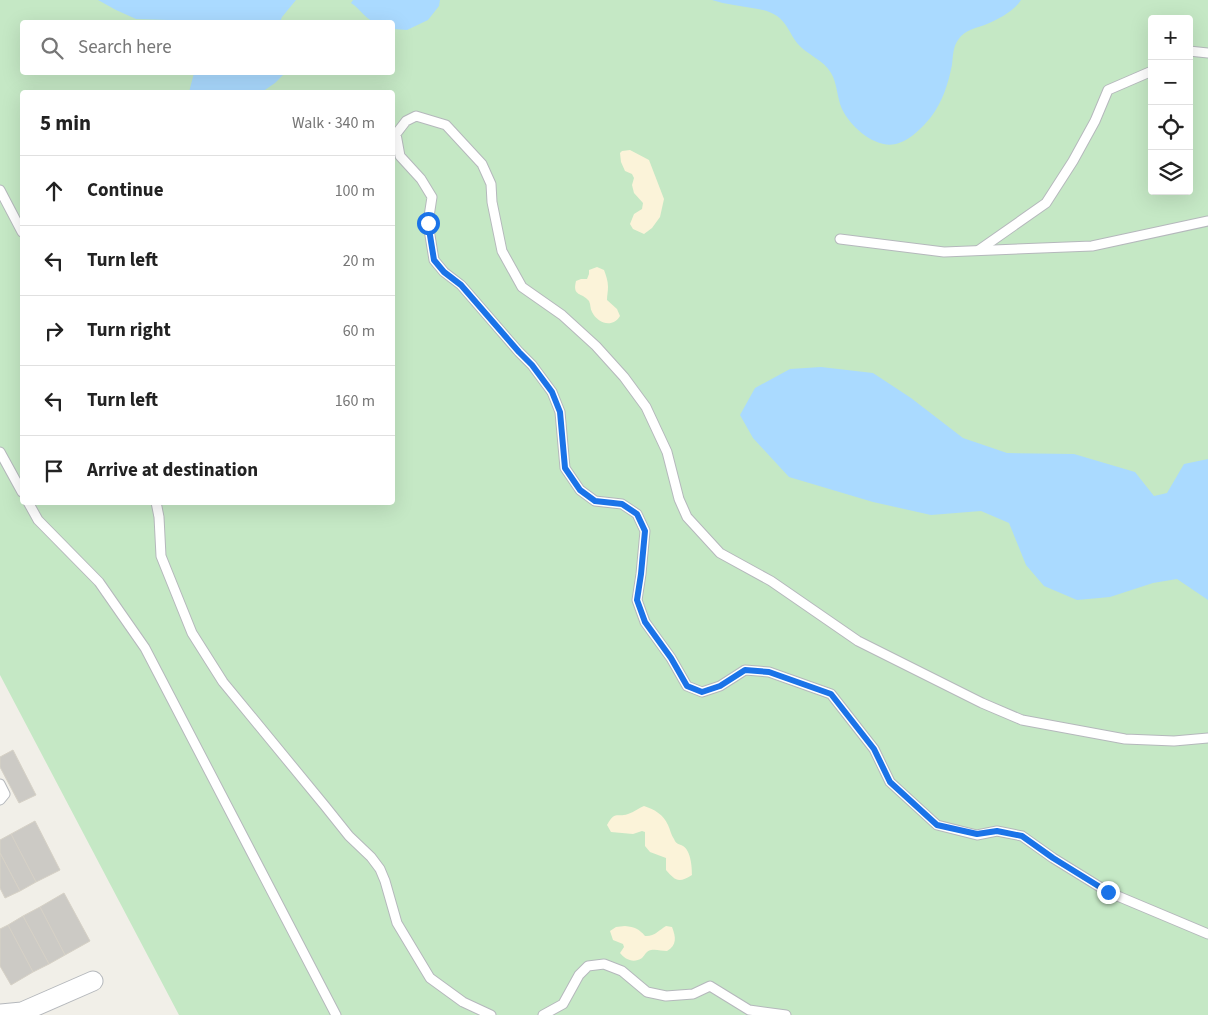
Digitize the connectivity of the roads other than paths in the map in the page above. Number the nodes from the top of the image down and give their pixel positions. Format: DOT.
graph roads {
  1 [pos="1193,51"];
  2 [pos="1208,53"];
  3 [pos="1148,74"];
  4 [pos="0,190"];
  5 [pos="1208,221"];
  6 [pos="20,228"];
  7 [pos="840,239"];
  8 [pos="978,250"];
  9 [pos="0,452"];
  10 [pos="20,488"];
  11 [pos="30,505"];
  12 [pos="157,505"];
  13 [pos="1208,738"];
  14 [pos="0,784"];
  15 [pos="0,800"];
  16 [pos="1208,934"];
  17 [pos="93,981"];
  18 [pos="0,1014"];
  19 [pos="336,1015"];
  20 [pos="491,1015"];
  21 [pos="543,1015"];
  22 [pos="786,1015"];
  1 -- 2 [label="lane"];
  3 -- 8 [label="lane"];
  4 -- 6 [label="lane"];
  5 -- 8 [label="lane"];
  7 -- 8 [label="lane"];
  9 -- 10 [label="lane"];
  11 -- 19 [label="lane"];
  12 -- 20 [label="lane"];
  13 -- 16 [label="lane"];
  14 -- 15 [label="lane"];
  17 -- 18 [label="street"];
  21 -- 22 [label="lane"];
}
